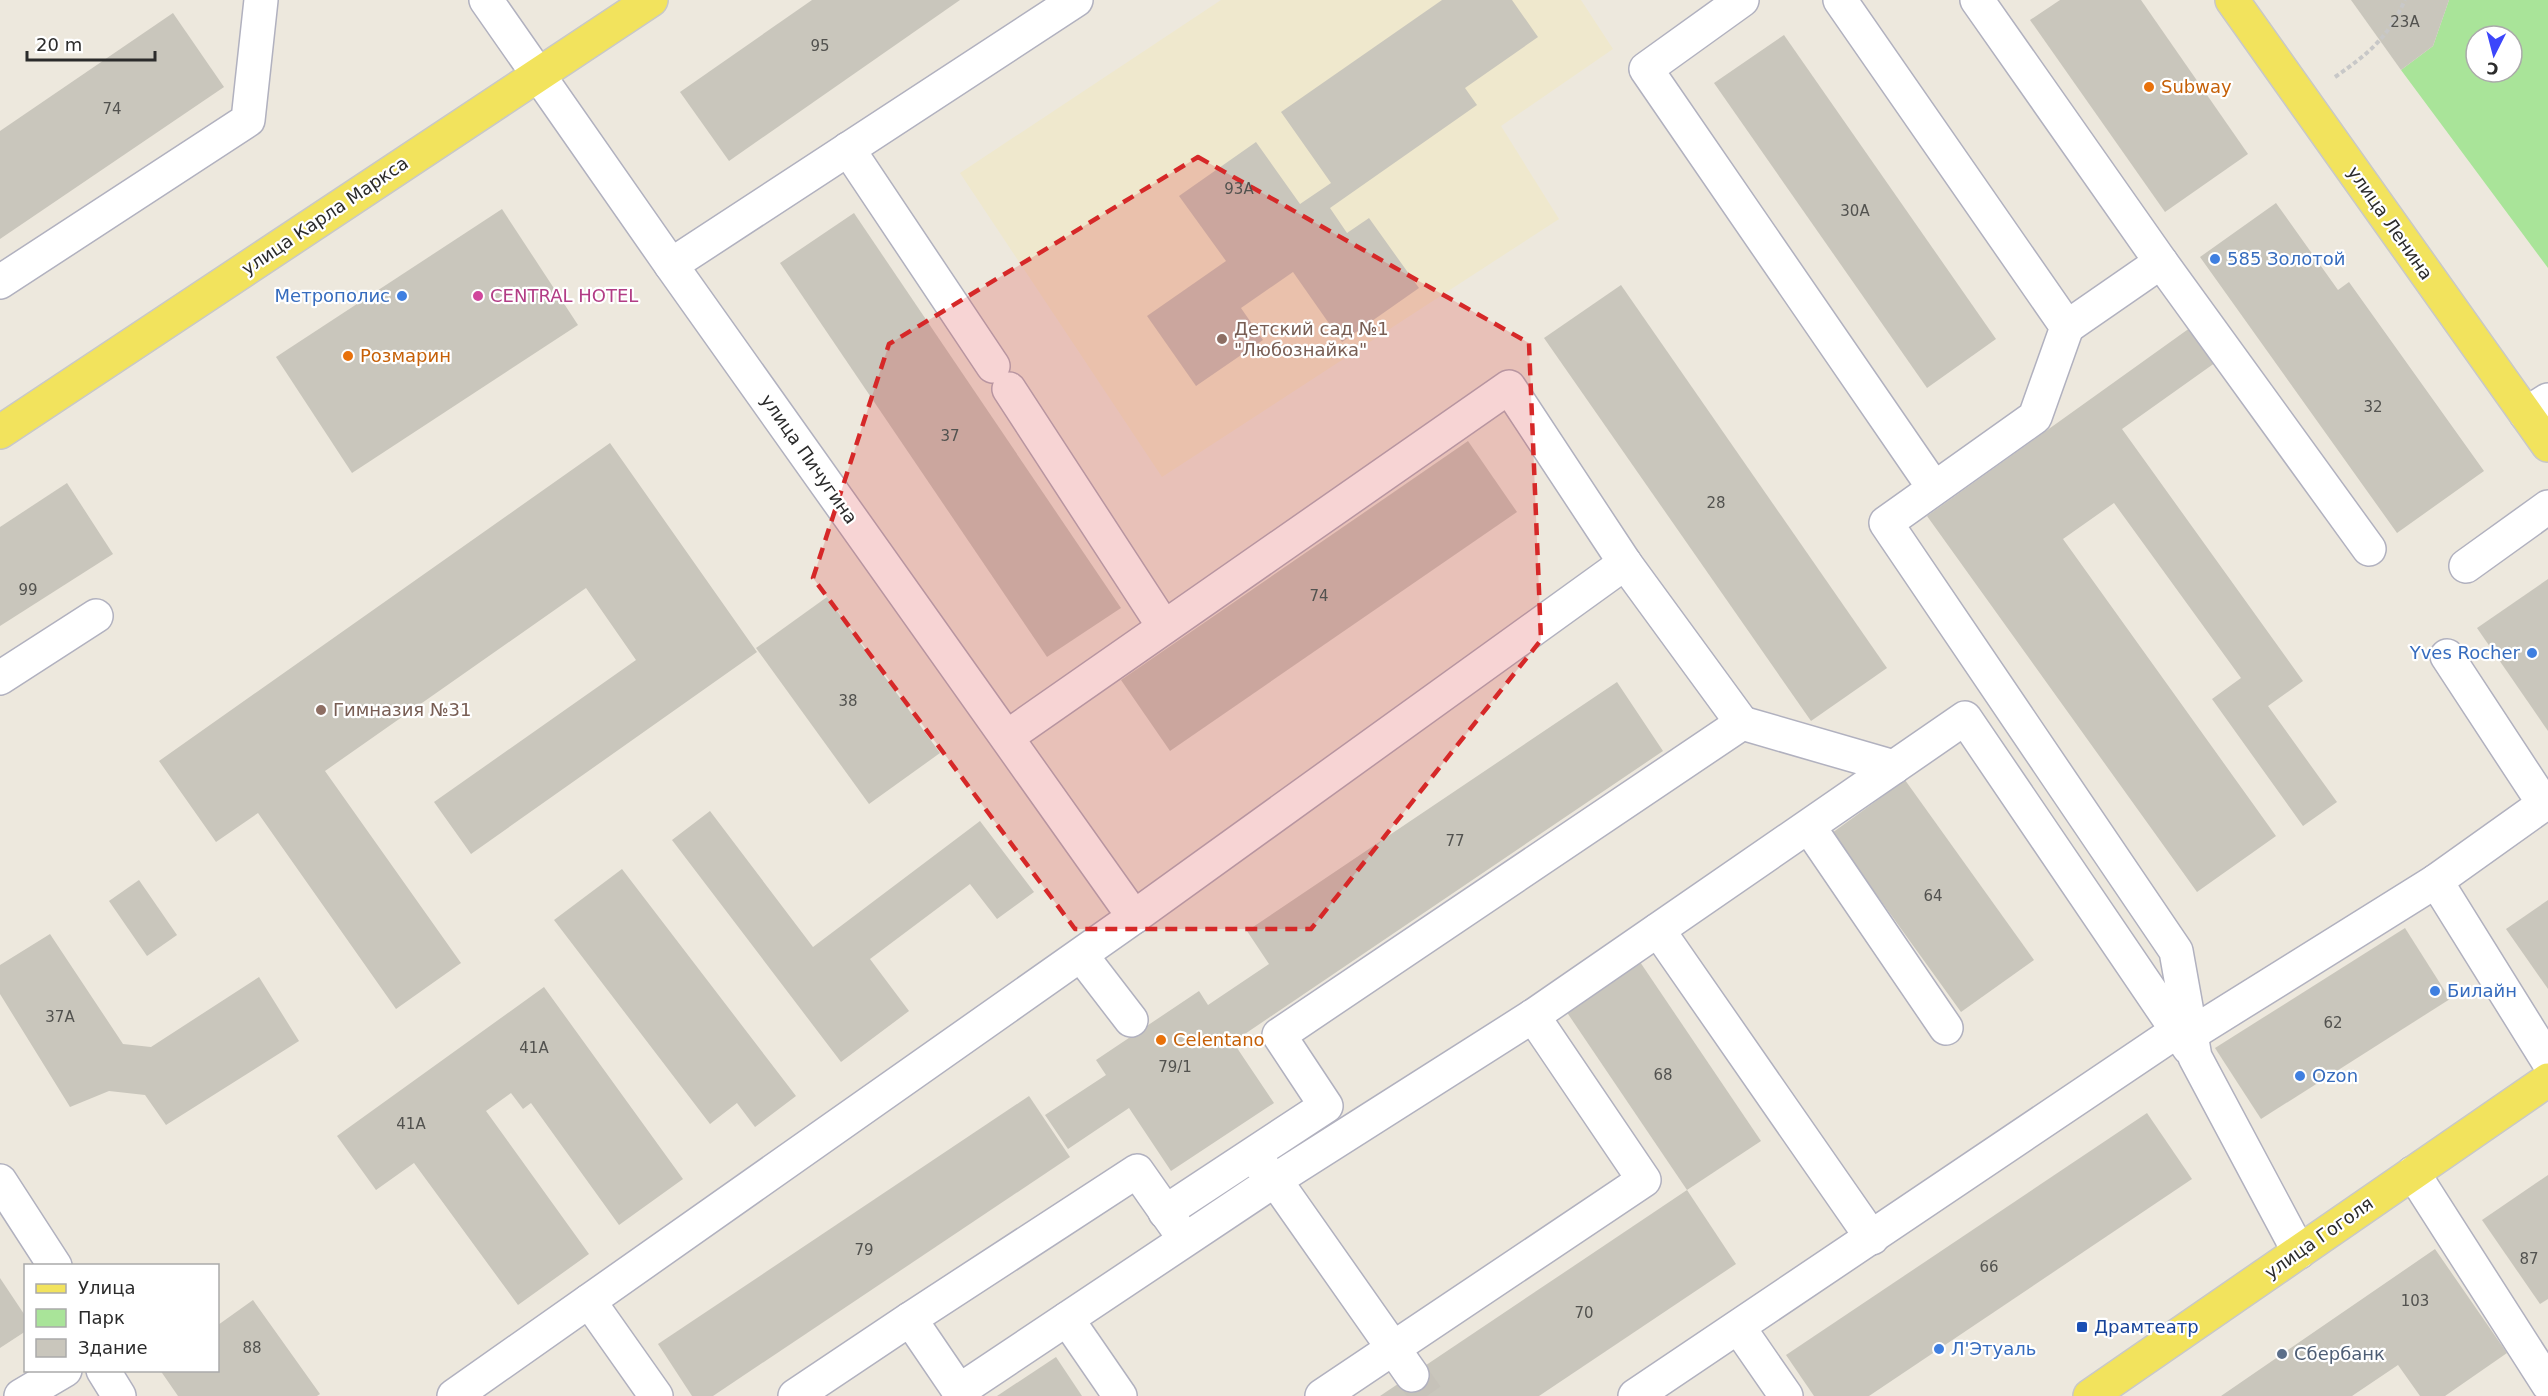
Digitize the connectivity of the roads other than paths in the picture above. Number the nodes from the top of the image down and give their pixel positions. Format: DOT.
graph roads {
  1 [pos="486,0"];
  2 [pos="651,0"];
  3 [pos="1076,0"];
  4 [pos="1742,0"];
  5 [pos="1840,0"];
  6 [pos="1977,0"];
  7 [pos="2232,0"];
  8 [pos="263,1"];
  9 [pos="538,75"];
  10 [pos="848,150"];
  11 [pos="2161,262"];
  12 [pos="671,265"];
  13 [pos="0,282"];
  14 [pos="2067,327"];
  15 [pos="2537,407"];
  16 [pos="0,432"];
  17 [pos="2548,445"];
  18 [pos="1934,488"];
  19 [pos="2548,507"];
  20 [pos="2370,549"];
  21 [pos="1625,563"];
  22 [pos="2466,566"];
  23 [pos="96,616"];
  24 [pos="1164,627"];
  25 [pos="2447,656"];
  26 [pos="0,678"];
  27 [pos="1742,723"];
  28 [pos="1007,737"];
  29 [pos="1894,767"];
  30 [pos="1809,826"];
  31 [pos="2436,881"];
  32 [pos="1134,917"];
  33 [pos="1658,930"];
  34 [pos="1080,955"];
  35 [pos="1533,1016"];
  36 [pos="1131,1020"];
  37 [pos="1946,1028"];
  38 [pos="2188,1041"];
  39 [pos="2548,1061"];
  40 [pos="2548,1080"];
  41 [pos="1252,1156"];
  42 [pos="2413,1173"];
  43 [pos="1275,1180"];
  44 [pos="0,1181"];
  45 [pos="1165,1212"];
  46 [pos="1872,1238"];
  47 [pos="1185,1241"];
  48 [pos="2299,1252"];
  49 [pos="54,1264"];
  50 [pos="589,1301"];
  51 [pos="910,1319"];
  52 [pos="1067,1319"];
  53 [pos="1739,1328"];
  54 [pos="1393,1348"];
  55 [pos="62,1372"];
  56 [pos="104,1372"];
  57 [pos="1412,1375"];
  58 [pos="2548,1384"];
  59 [pos="960,1393"];
  60 [pos="21,1396"];
  61 [pos="119,1396"];
  62 [pos="454,1396"];
  63 [pos="656,1396"];
  64 [pos="795,1396"];
  65 [pos="1120,1396"];
  66 [pos="1322,1396"];
  67 [pos="1635,1396"];
  68 [pos="1786,1396"];
  69 [pos="2090,1396"];
  1 -- 9 [label="street, улица Пичугина"];
  2 -- 9 [label="main road, улица Карла Маркса"];
  3 -- 10 [label="street"];
  4 -- 18 [label="street"];
  5 -- 14 [label="street"];
  6 -- 11 [label="street"];
  7 -- 15 [label="main road, улица Ленина"];
  8 -- 13 [label="street"];
  9 -- 12 [label="street, улица Пичугина"];
  9 -- 16 [label="main road, улица Карла Маркса"];
  10 -- 12 [label="street"];
  10 -- 24 [label="street"];
  11 -- 14 [label="street"];
  11 -- 20 [label="street"];
  12 -- 28 [label="street, улица Пичугина"];
  14 -- 18 [label="street"];
  15 -- 17 [label="main road, улица Ленина"];
  18 -- 38 [label="street"];
  19 -- 22 [label="street"];
  21 -- 24 [label="street"];
  21 -- 27 [label="street"];
  21 -- 32 [label="street"];
  23 -- 26 [label="street"];
  24 -- 28 [label="street"];
  25 -- 31 [label="street"];
  27 -- 29 [label="street"];
  27 -- 41 [label="street"];
  28 -- 32 [label="street, улица Пичугина"];
  29 -- 30 [label="street"];
  29 -- 38 [label="street"];
  30 -- 33 [label="street"];
  30 -- 37 [label="street"];
  31 -- 38 [label="street"];
  31 -- 39 [label="street"];
  32 -- 34 [label="street"];
  33 -- 35 [label="street"];
  33 -- 46 [label="street"];
  34 -- 36 [label="street"];
  34 -- 50 [label="street"];
  35 -- 43 [label="street"];
  35 -- 54 [label="street"];
  38 -- 46 [label="street"];
  38 -- 48 [label="street"];
  40 -- 42 [label="main road, улица Гоголя"];
  41 -- 43 [label="street"];
  41 -- 45 [label="street"];
  42 -- 48 [label="main road, улица Гоголя"];
  42 -- 58 [label="street"];
  43 -- 47 [label="street"];
  43 -- 54 [label="street"];
  44 -- 49 [label="street"];
  45 -- 47 [label="street"];
  45 -- 51 [label="street"];
  46 -- 53 [label="street"];
  47 -- 52 [label="street"];
  48 -- 69 [label="main road, улица Гоголя"];
  50 -- 62 [label="street"];
  50 -- 63 [label="street"];
  51 -- 59 [label="street"];
  51 -- 64 [label="street"];
  52 -- 59 [label="street"];
  52 -- 65 [label="street"];
  53 -- 67 [label="street"];
  53 -- 68 [label="street"];
  54 -- 57 [label="street"];
  54 -- 66 [label="street"];
  55 -- 60 [label="street"];
  56 -- 61 [label="street"];
}
